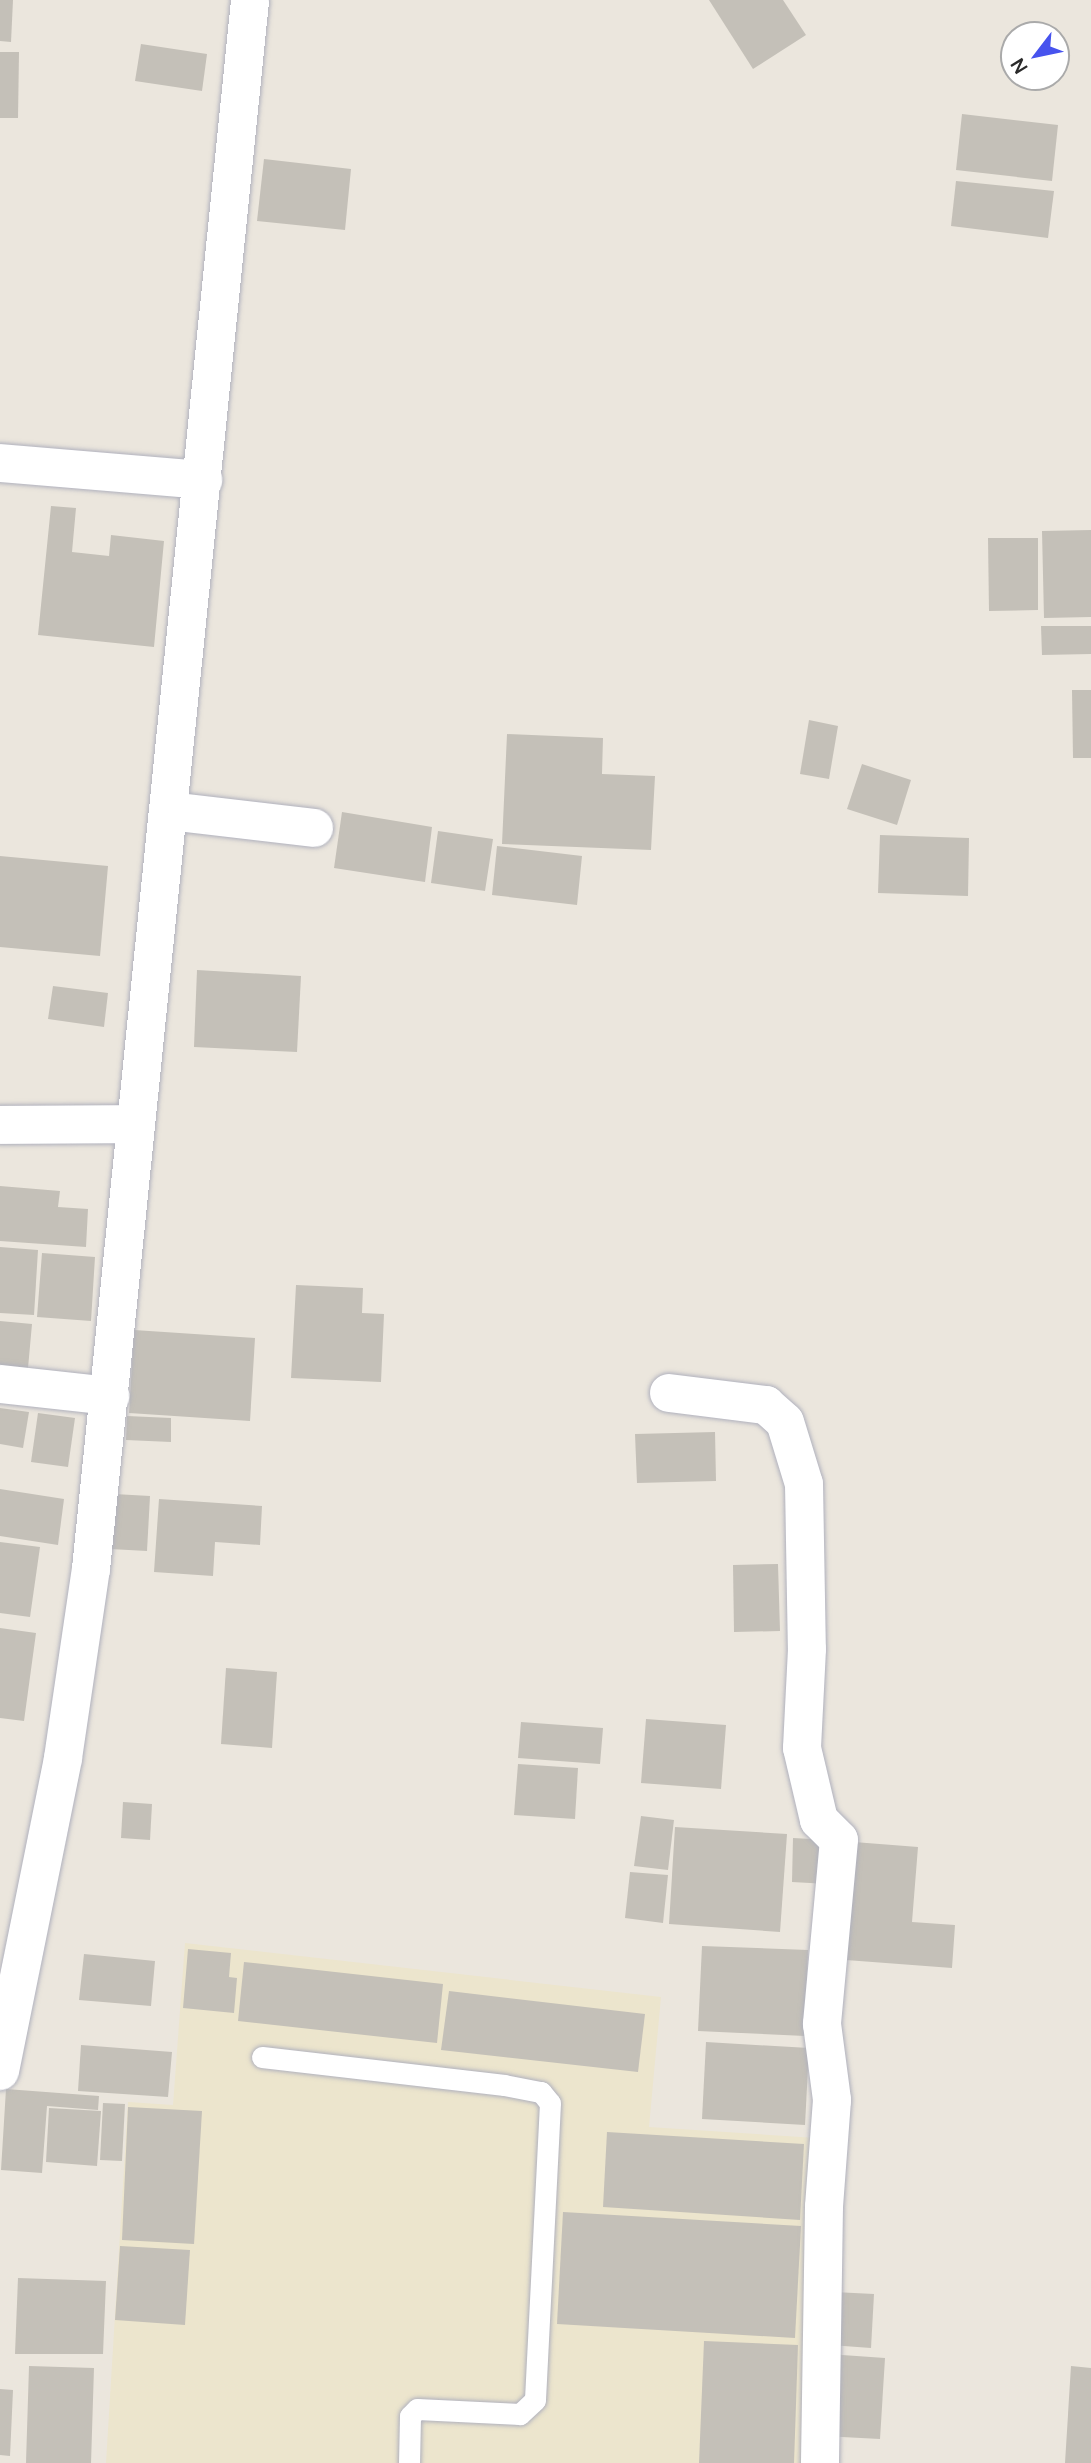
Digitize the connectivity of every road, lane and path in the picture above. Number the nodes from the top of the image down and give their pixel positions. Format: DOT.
graph roads {
  1 [pos="250,0"];
  2 [pos="0,463"];
  3 [pos="203,480"];
  4 [pos="170,811"];
  5 [pos="314,828"];
  6 [pos="134,1124"];
  7 [pos="0,1125"];
  8 [pos="0,1384"];
  9 [pos="669,1393"];
  10 [pos="110,1396"];
  11 [pos="262,2057"];
  12 [pos="0,2071"];
  13 [pos="409,2463"];
  14 [pos="820,2463"];
  1 -- 3 [label="street"];
  2 -- 3 [label="street"];
  3 -- 4 [label="street"];
  4 -- 5 [label="street"];
  4 -- 6 [label="street"];
  6 -- 7 [label="street"];
  6 -- 10 [label="street"];
  8 -- 10 [label="street"];
  9 -- 14 [label="street"];
  10 -- 12 [label="street"];
  11 -- 13 [label="lane"];
}
